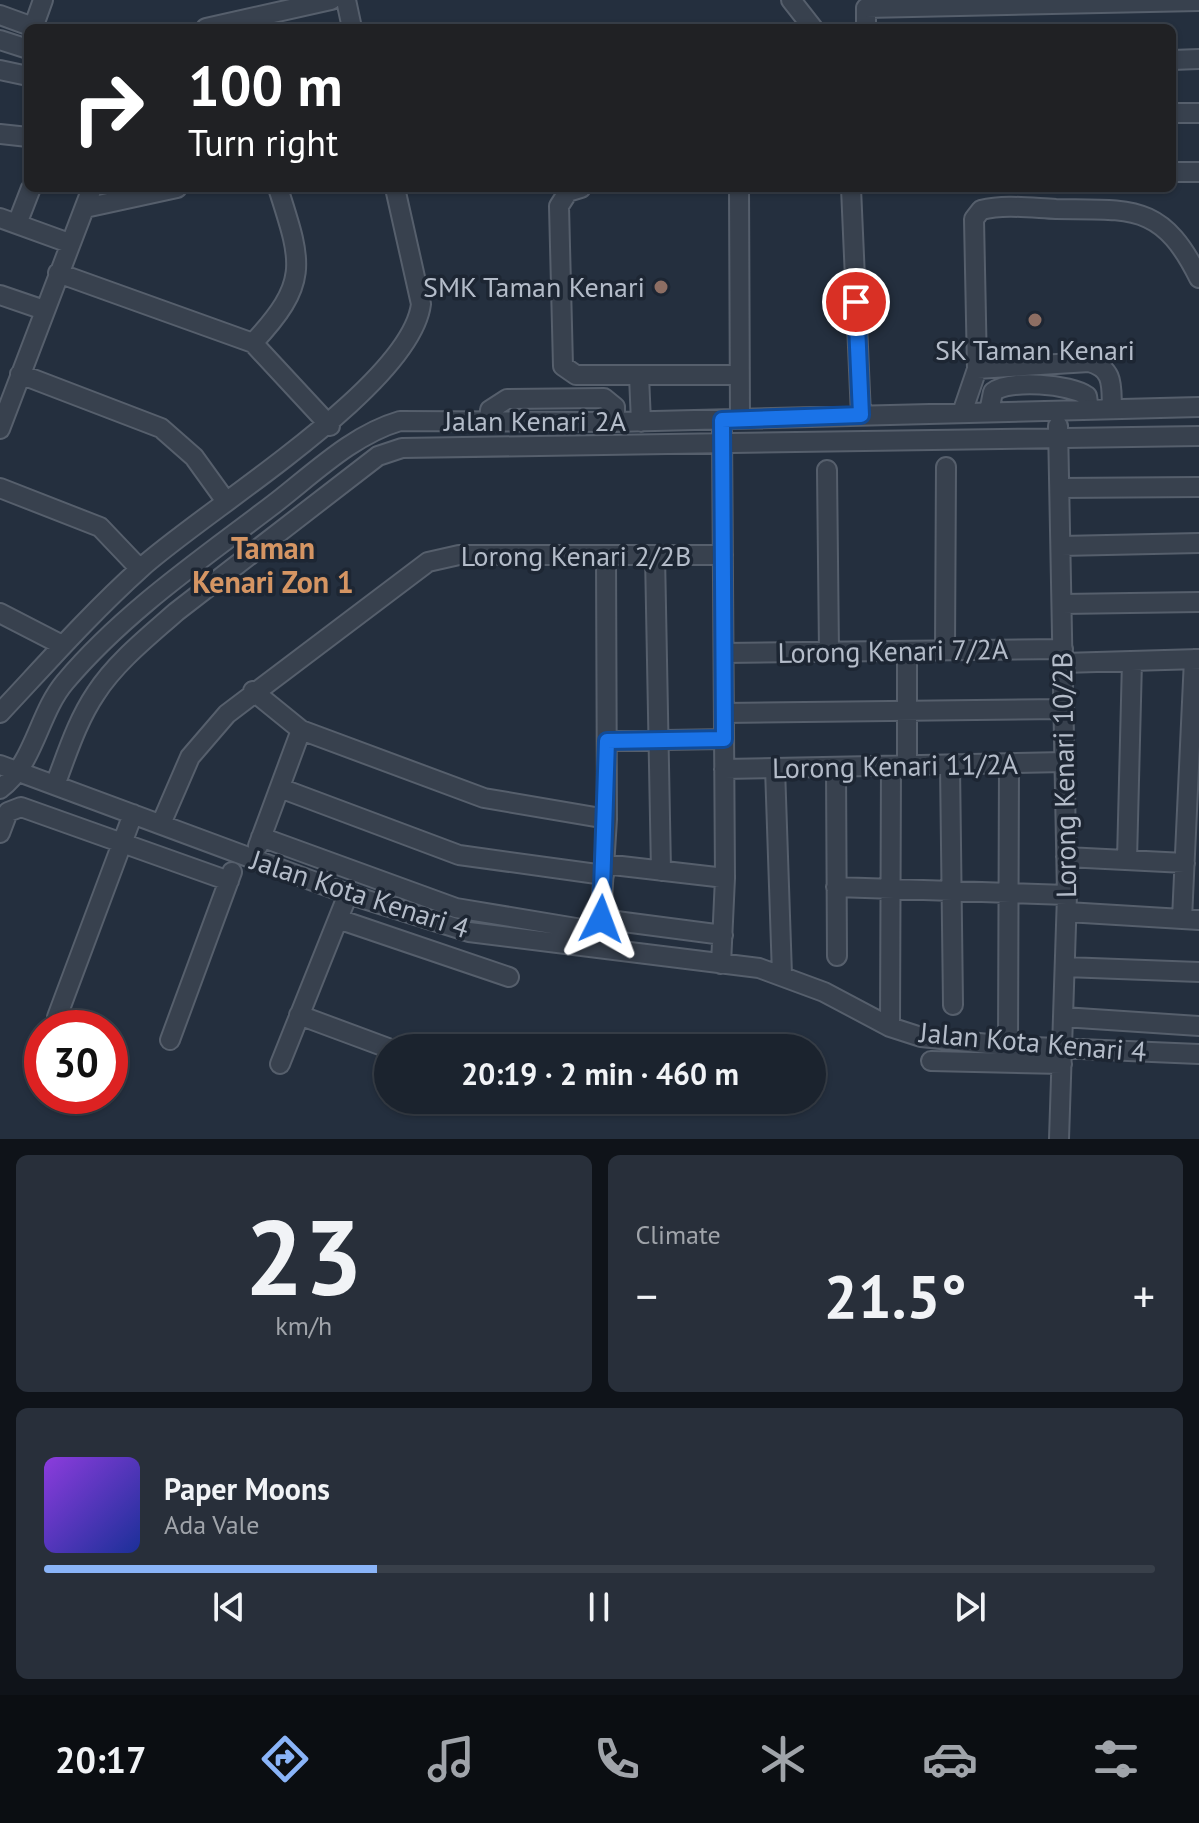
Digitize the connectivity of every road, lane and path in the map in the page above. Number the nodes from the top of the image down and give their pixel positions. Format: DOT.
graph roads {
  1 [pos="43,0"];
  2 [pos="331,0"];
  3 [pos="346,0"];
  4 [pos="791,0"];
  5 [pos="1199,1"];
  6 [pos="0,15"];
  7 [pos="24,24"];
  8 [pos="34,24"];
  9 [pos="224,24"];
  10 [pos="346,24"];
  11 [pos="810,24"];
  12 [pos="866,24"];
  13 [pos="0,40"];
  14 [pos="24,46"];
  15 [pos="1199,59"];
  16 [pos="1176,60"];
  17 [pos="0,70"];
  18 [pos="24,75"];
  19 [pos="1176,113"];
  20 [pos="1199,113"];
  21 [pos="0,134"];
  22 [pos="24,137"];
  23 [pos="1176,172"];
  24 [pos="1199,172"];
  25 [pos="28,192"];
  26 [pos="91,192"];
  27 [pos="159,192"];
  28 [pos="279,192"];
  29 [pos="396,192"];
  30 [pos="568,192"];
  31 [pos="739,192"];
  32 [pos="851,192"];
  33 [pos="85,208"];
  34 [pos="9,221"];
  35 [pos="69,243"];
  36 [pos="58,273"];
  37 [pos="1199,278"];
  38 [pos="0,295"];
  39 [pos="44,310"];
  40 [pos="253,343"];
  41 [pos="977,369"];
  42 [pos="20,374"];
  43 [pos="739,375"];
  44 [pos="639,376"];
  45 [pos="1199,407"];
  46 [pos="1112,409"];
  47 [pos="1089,410"];
  48 [pos="1058,411"];
  49 [pos="989,412"];
  50 [pos="962,413"];
  51 [pos="861,415"];
  52 [pos="731,419"];
  53 [pos="641,422"];
  54 [pos="330,426"];
  55 [pos="0,429"];
  56 [pos="1199,436"];
  57 [pos="1059,438"];
  58 [pos="722,442"];
  59 [pos="946,467"];
  60 [pos="827,470"];
  61 [pos="1199,487"];
  62 [pos="0,488"];
  63 [pos="1060,488"];
  64 [pos="225,500"];
  65 [pos="246,525"];
  66 [pos="1199,543"];
  67 [pos="1061,546"];
  68 [pos="262,547"];
  69 [pos="606,555"];
  70 [pos="655,555"];
  71 [pos="723,555"];
  72 [pos="140,569"];
  73 [pos="1199,602"];
  74 [pos="1062,604"];
  75 [pos="0,613"];
  76 [pos="62,645"];
  77 [pos="945,650"];
  78 [pos="907,651"];
  79 [pos="829,652"];
  80 [pos="724,653"];
  81 [pos="1063,656"];
  82 [pos="1197,659"];
  83 [pos="1132,661"];
  84 [pos="253,691"];
  85 [pos="1064,709"];
  86 [pos="907,712"];
  87 [pos="0,713"];
  88 [pos="724,713"];
  89 [pos="301,730"];
  90 [pos="724,739"];
  91 [pos="659,740"];
  92 [pos="607,741"];
  93 [pos="1065,762"];
  94 [pos="1009,763"];
  95 [pos="0,765"];
  96 [pos="950,765"];
  97 [pos="899,766"];
  98 [pos="836,767"];
  99 [pos="775,768"];
  100 [pos="724,769"];
  101 [pos="20,772"];
  102 [pos="55,785"];
  103 [pos="280,788"];
  104 [pos="0,789"];
  105 [pos="1194,790"];
  106 [pos="133,814"];
  107 [pos="607,819"];
  108 [pos="161,824"];
  109 [pos="0,833"];
  110 [pos="261,837"];
  111 [pos="124,846"];
  112 [pos="246,857"];
  113 [pos="1066,857"];
  114 [pos="1127,860"];
  115 [pos="1185,863"];
  116 [pos="604,870"];
  117 [pos="661,871"];
  118 [pos="725,878"];
  119 [pos="229,881"];
  120 [pos="836,887"];
  121 [pos="891,889"];
  122 [pos="950,891"];
  123 [pos="1009,893"];
  124 [pos="348,894"];
  125 [pos="1067,903"];
  126 [pos="338,919"];
  127 [pos="1191,919"];
  128 [pos="600,933"];
  129 [pos="723,935"];
  130 [pos="837,956"];
  131 [pos="721,964"];
  132 [pos="1065,967"];
  133 [pos="1199,972"];
  134 [pos="782,975"];
  135 [pos="509,977"];
  136 [pos="953,1005"];
  137 [pos="60,1010"];
  138 [pos="299,1015"];
  139 [pos="1063,1017"];
  140 [pos="1199,1026"];
  141 [pos="890,1027"];
  142 [pos="170,1040"];
  143 [pos="374,1043"];
  144 [pos="1008,1046"];
  145 [pos="1199,1054"];
  146 [pos="1062,1056"];
  147 [pos="931,1061"];
  148 [pos="280,1064"];
  149 [pos="1059,1139"];
  1 -- 8 [label="street"];
  2 -- 9 [label="street"];
  3 -- 10 [label="street"];
  4 -- 11 [label="street"];
  5 -- 12 [label="street"];
  6 -- 7 [label="street"];
  13 -- 14 [label="street"];
  15 -- 16 [label="street"];
  17 -- 18 [label="street"];
  19 -- 20 [label="street"];
  21 -- 22 [label="street"];
  23 -- 24 [label="street"];
  25 -- 34 [label="street"];
  26 -- 33 [label="street"];
  27 -- 33 [label="street"];
  28 -- 40 [label="street"];
  29 -- 54 [label="street"];
  30 -- 44 [label="street"];
  31 -- 43 [label="street"];
  32 -- 51 [label="street"];
  33 -- 35 [label="street"];
  34 -- 35 [label="street"];
  35 -- 36 [label="street"];
  36 -- 39 [label="street"];
  36 -- 40 [label="street"];
  37 -- 41 [label="street"];
  38 -- 39 [label="street"];
  39 -- 42 [label="street"];
  40 -- 54 [label="street"];
  41 -- 46 [label="street"];
  41 -- 50 [label="street"];
  42 -- 55 [label="street"];
  42 -- 64 [label="street"];
  43 -- 44 [label="street"];
  43 -- 52 [label="street"];
  44 -- 53 [label="street"];
  45 -- 46 [label="street, Jalan Kenari 2A"];
  46 -- 47 [label="street, Jalan Kenari 2A"];
  47 -- 48 [label="street, Jalan Kenari 2A"];
  47 -- 49 [label="street"];
  48 -- 49 [label="street, Jalan Kenari 2A"];
  48 -- 57 [label="street, Lorong Kenari 10/2B"];
  49 -- 50 [label="street, Jalan Kenari 2A"];
  50 -- 51 [label="street, Jalan Kenari 2A"];
  51 -- 52 [label="street, Jalan Kenari 2A"];
  52 -- 53 [label="street, Jalan Kenari 2A"];
  52 -- 58 [label="street"];
  53 -- 65 [label="street, Jalan Kenari 2A"];
  54 -- 64 [label="street"];
  56 -- 57 [label="street, Jalan Kenari 2A"];
  57 -- 58 [label="street, Jalan Kenari 2A"];
  57 -- 63 [label="street, Lorong Kenari 10/2B"];
  58 -- 68 [label="street, Jalan Kenari 2A"];
  58 -- 71 [label="street"];
  59 -- 77 [label="street"];
  60 -- 79 [label="street"];
  61 -- 63 [label="street"];
  62 -- 72 [label="street"];
  63 -- 67 [label="street, Lorong Kenari 10/2B"];
  64 -- 72 [label="street"];
  65 -- 68 [label="street"];
  65 -- 101 [label="street, Jalan Kenari 2A"];
  66 -- 67 [label="street"];
  67 -- 74 [label="street, Lorong Kenari 10/2B"];
  68 -- 102 [label="street, Jalan Kenari 2A"];
  69 -- 70 [label="street, Lorong Kenari 2/2B"];
  69 -- 84 [label="street, Lorong Kenari 2/2B"];
  69 -- 92 [label="street"];
  70 -- 71 [label="street, Lorong Kenari 2/2B"];
  70 -- 91 [label="street"];
  71 -- 80 [label="street"];
  72 -- 76 [label="street"];
  73 -- 74 [label="street"];
  74 -- 81 [label="street, Lorong Kenari 10/2B"];
  75 -- 76 [label="street"];
  76 -- 87 [label="street"];
  77 -- 78 [label="street, Lorong Kenari 7/2A"];
  77 -- 81 [label="street, Lorong Kenari 7/2A"];
  78 -- 79 [label="street, Lorong Kenari 7/2A"];
  78 -- 86 [label="street"];
  79 -- 80 [label="street, Lorong Kenari 7/2A"];
  80 -- 88 [label="street"];
  81 -- 83 [label="street, Lorong Kenari 7/2A"];
  81 -- 85 [label="street, Lorong Kenari 10/2B"];
  82 -- 83 [label="street, Lorong Kenari 7/2A"];
  82 -- 105 [label="street"];
  83 -- 114 [label="street"];
  84 -- 89 [label="street"];
  84 -- 108 [label="street, Lorong Kenari 2/2B"];
  85 -- 86 [label="street"];
  85 -- 93 [label="street, Lorong Kenari 10/2B"];
  86 -- 88 [label="street"];
  86 -- 97 [label="street"];
  88 -- 90 [label="street"];
  89 -- 103 [label="street"];
  89 -- 107 [label="street"];
  90 -- 91 [label="street"];
  90 -- 100 [label="street"];
  91 -- 92 [label="street"];
  91 -- 117 [label="street"];
  92 -- 107 [label="street"];
  93 -- 94 [label="street, Lorong Kenari 11/2A"];
  93 -- 113 [label="street, Lorong Kenari 10/2B"];
  94 -- 96 [label="street, Lorong Kenari 11/2A"];
  94 -- 123 [label="street"];
  95 -- 101 [label="street, Jalan Kota Kenari 4"];
  96 -- 97 [label="street, Lorong Kenari 11/2A"];
  96 -- 122 [label="street"];
  97 -- 98 [label="street, Lorong Kenari 11/2A"];
  97 -- 121 [label="street"];
  98 -- 99 [label="street, Lorong Kenari 11/2A"];
  98 -- 120 [label="street"];
  99 -- 100 [label="street, Lorong Kenari 11/2A"];
  99 -- 134 [label="street"];
  100 -- 118 [label="street"];
  101 -- 102 [label="street, Jalan Kota Kenari 4"];
  101 -- 104 [label="street"];
  102 -- 106 [label="street, Jalan Kota Kenari 4"];
  103 -- 110 [label="street"];
  103 -- 116 [label="street"];
  105 -- 115 [label="street"];
  106 -- 108 [label="street, Jalan Kota Kenari 4"];
  106 -- 111 [label="street"];
  107 -- 116 [label="street"];
  108 -- 112 [label="street, Jalan Kota Kenari 4"];
  109 -- 111 [label="street"];
  110 -- 112 [label="street"];
  110 -- 128 [label="street"];
  111 -- 119 [label="street"];
  111 -- 137 [label="street"];
  112 -- 119 [label="street"];
  112 -- 124 [label="street, Jalan Kota Kenari 4"];
  113 -- 114 [label="street"];
  113 -- 125 [label="street, Lorong Kenari 10/2B"];
  114 -- 115 [label="street"];
  115 -- 127 [label="street"];
  116 -- 117 [label="street"];
  116 -- 128 [label="street"];
  117 -- 118 [label="street"];
  118 -- 129 [label="street"];
  119 -- 142 [label="street"];
  120 -- 121 [label="street"];
  120 -- 130 [label="street"];
  121 -- 122 [label="street"];
  121 -- 141 [label="street"];
  122 -- 123 [label="street"];
  122 -- 136 [label="street"];
  123 -- 125 [label="street"];
  123 -- 144 [label="street"];
  124 -- 126 [label="street"];
  124 -- 128 [label="street, Jalan Kota Kenari 4"];
  125 -- 127 [label="street"];
  125 -- 132 [label="street, Lorong Kenari 10/2B"];
  126 -- 135 [label="street"];
  126 -- 138 [label="street"];
  128 -- 129 [label="street"];
  128 -- 131 [label="street, Jalan Kota Kenari 4"];
  129 -- 131 [label="street"];
  131 -- 134 [label="street, Jalan Kota Kenari 4"];
  132 -- 133 [label="street"];
  132 -- 139 [label="street, Lorong Kenari 10/2B"];
  134 -- 141 [label="street, Jalan Kota Kenari 4"];
  138 -- 143 [label="street"];
  138 -- 148 [label="street"];
  139 -- 140 [label="street"];
  139 -- 146 [label="street, Lorong Kenari 10/2B"];
  141 -- 144 [label="street, Jalan Kota Kenari 4"];
  144 -- 146 [label="street, Jalan Kota Kenari 4"];
  145 -- 146 [label="street, Jalan Kota Kenari 4"];
  146 -- 147 [label="street"];
  146 -- 149 [label="street, Lorong Kenari 10/2B"];
}
